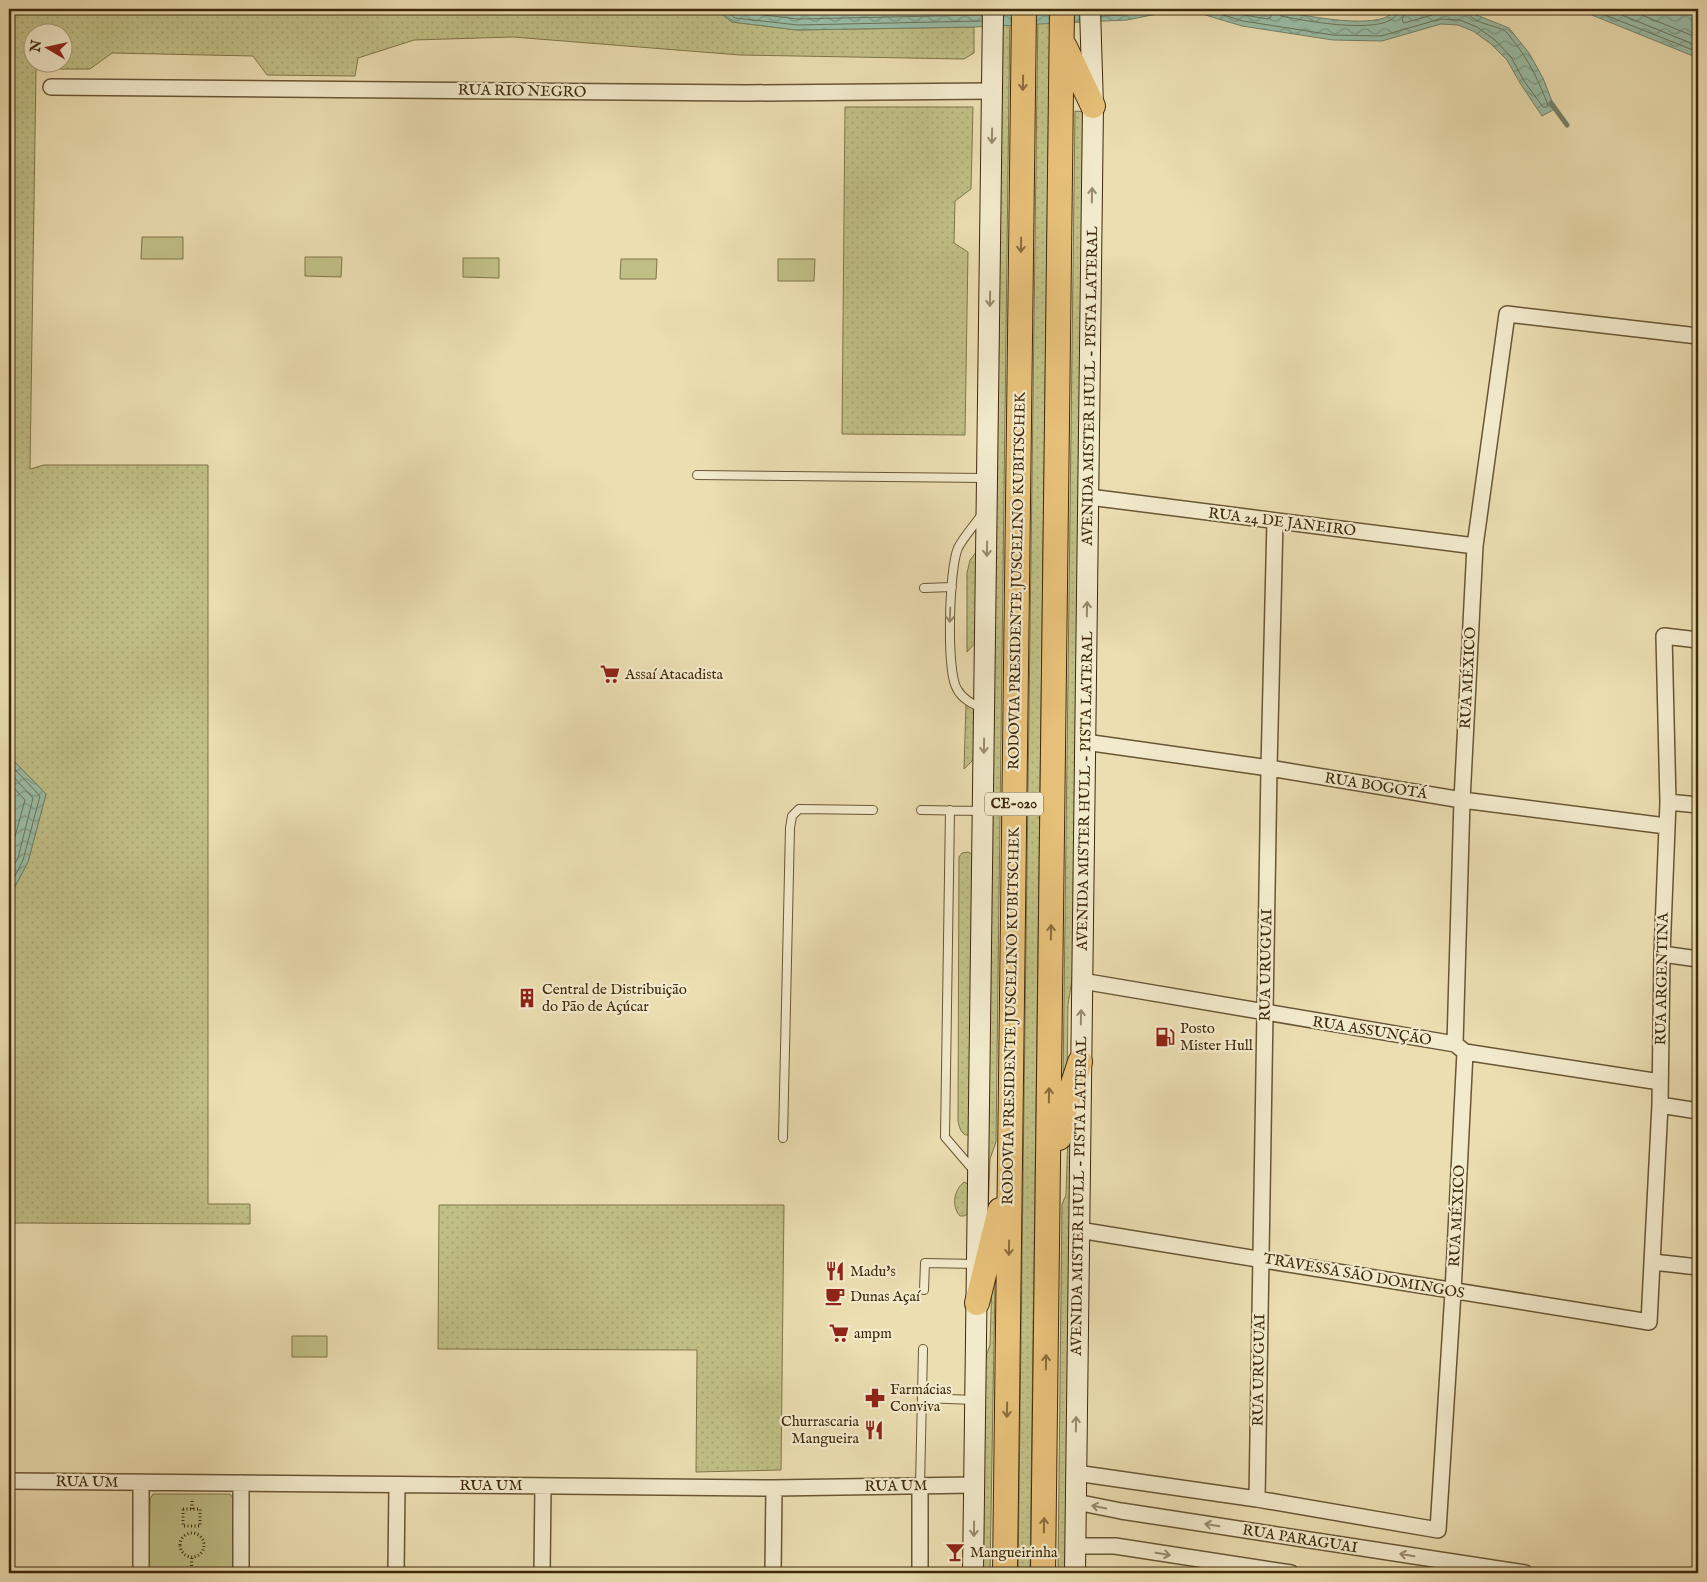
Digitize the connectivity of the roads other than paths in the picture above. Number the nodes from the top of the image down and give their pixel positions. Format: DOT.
graph roads {
  1 [pos="993,9"];
  2 [pos="1024,9"];
  3 [pos="1062,9"];
  4 [pos="1090,9"];
  5 [pos="1062,41"];
  6 [pos="51,87"];
  7 [pos="992,92"];
  8 [pos="1093,106"];
  9 [pos="1698,336"];
  10 [pos="697,475"];
  11 [pos="988,478"];
  12 [pos="1089,497"];
  13 [pos="988,506"];
  14 [pos="1275,521"];
  15 [pos="1474,546"];
  16 [pos="952,587"];
  17 [pos="924,588"];
  18 [pos="1698,640"];
  19 [pos="984,709"];
  20 [pos="1085,742"];
  21 [pos="1269,768"];
  22 [pos="1462,800"];
  23 [pos="1668,802"];
  24 [pos="1698,805"];
  25 [pos="873,810"];
  26 [pos="922,810"];
  27 [pos="950,810"];
  28 [pos="983,811"];
  29 [pos="1666,826"];
  30 [pos="1662,954"];
  31 [pos="1698,959"];
  32 [pos="1082,982"];
  33 [pos="1265,1013"];
  34 [pos="1460,1048"];
  35 [pos="1080,1062"];
  36 [pos="1660,1082"];
  37 [pos="1660,1105"];
  38 [pos="1698,1110"];
  39 [pos="783,1138"];
  40 [pos="1010,1170"];
  41 [pos="978,1176"];
  42 [pos="1048,1186"];
  43 [pos="1079,1230"];
  44 [pos="1261,1258"];
  45 [pos="1653,1262"];
  46 [pos="978,1264"];
  47 [pos="1698,1267"];
  48 [pos="924,1290"];
  49 [pos="1453,1292"];
  50 [pos="977,1303"];
  51 [pos="1649,1322"];
  52 [pos="923,1349"];
  53 [pos="922,1398"];
  54 [pos="975,1400"];
  55 [pos="1076,1473"];
  56 [pos="9,1481"];
  57 [pos="141,1482"];
  58 [pos="241,1483"];
  59 [pos="397,1485"];
  60 [pos="974,1485"];
  61 [pos="543,1486"];
  62 [pos="920,1486"];
  63 [pos="774,1488"];
  64 [pos="1258,1498"];
  65 [pos="1076,1502"];
  66 [pos="1075,1546"];
  67 [pos="141,1573"];
  68 [pos="241,1573"];
  69 [pos="396,1573"];
  70 [pos="542,1573"];
  71 [pos="773,1573"];
  72 [pos="920,1573"];
  73 [pos="973,1573"];
  74 [pos="1005,1573"];
  75 [pos="1043,1573"];
  76 [pos="1074,1573"];
  77 [pos="1291,1573"];
  78 [pos="1525,1573"];
  1 -- 7 [label="main road"];
  2 -- 40 [label="highway, RODOVIA PRESIDENTE JUSCELINO KUBITSCHEK / CE-020, one-way"];
  3 -- 5 [label="highway, CE-020"];
  4 -- 8 [label="main road, AVENIDA MISTER HULL - PISTA LATERAL"];
  5 -- 8 [label="highway"];
  42 -- 5 [label="highway, CE-020, one-way"];
  6 -- 7 [label="street, RUA RIO NEGRO"];
  7 -- 11 [label="main road, one-way"];
  12 -- 8 [label="main road, AVENIDA MISTER HULL - PISTA LATERAL, one-way"];
  9 -- 15 [label="street, RUA MÉXICO"];
  10 -- 11 [label="lane"];
  11 -- 13 [label="main road"];
  12 -- 14 [label="street, RUA 24 DE JANEIRO"];
  20 -- 12 [label="main road, AVENIDA MISTER HULL - PISTA LATERAL, one-way"];
  13 -- 16 [label="lane"];
  13 -- 19 [label="main road, one-way"];
  14 -- 15 [label="street, RUA 24 DE JANEIRO"];
  14 -- 21 [label="street, RUA URUGUAI"];
  15 -- 22 [label="street, RUA MÉXICO"];
  16 -- 17 [label="lane"];
  16 -- 19 [label="lane, one-way"];
  18 -- 23 [label="street, RUA ARGENTINA"];
  19 -- 28 [label="main road, one-way"];
  20 -- 21 [label="street, RUA BOGOTÁ"];
  20 -- 32 [label="main road, AVENIDA MISTER HULL - PISTA LATERAL"];
  21 -- 22 [label="street, RUA BOGOTÁ"];
  21 -- 33 [label="street, RUA URUGUAI"];
  22 -- 29 [label="street, RUA BOGOTÁ"];
  22 -- 34 [label="street, RUA MÉXICO"];
  23 -- 24 [label="street"];
  23 -- 29 [label="street, RUA ARGENTINA"];
  25 -- 39 [label="lane"];
  26 -- 27 [label="lane"];
  27 -- 28 [label="lane"];
  27 -- 41 [label="lane"];
  28 -- 41 [label="main road"];
  29 -- 30 [label="street, RUA ARGENTINA"];
  30 -- 31 [label="street"];
  30 -- 36 [label="street, RUA ARGENTINA"];
  32 -- 33 [label="street, RUA ASSUNÇÃO"];
  35 -- 32 [label="main road, AVENIDA MISTER HULL - PISTA LATERAL, one-way"];
  33 -- 34 [label="street, RUA ASSUNÇÃO"];
  33 -- 44 [label="street, RUA URUGUAI"];
  34 -- 36 [label="street, RUA ASSUNÇÃO"];
  34 -- 49 [label="street, RUA MÉXICO"];
  35 -- 42 [label="highway"];
  35 -- 43 [label="main road, AVENIDA MISTER HULL - PISTA LATERAL"];
  36 -- 37 [label="street, RUA ARGENTINA"];
  37 -- 38 [label="street"];
  37 -- 45 [label="street, RUA ARGENTINA"];
  40 -- 50 [label="highway"];
  40 -- 74 [label="highway, RODOVIA PRESIDENTE JUSCELINO KUBITSCHEK / CE-020, one-way"];
  41 -- 46 [label="main road"];
  75 -- 42 [label="highway, CE-020, one-way"];
  43 -- 44 [label="street, TRAVESSA SÃO DOMINGOS"];
  55 -- 43 [label="main road, AVENIDA MISTER HULL - PISTA LATERAL, one-way"];
  44 -- 49 [label="street, TRAVESSA SÃO DOMINGOS"];
  44 -- 64 [label="street, RUA URUGUAI"];
  45 -- 47 [label="street"];
  45 -- 51 [label="street, RUA ARGENTINA"];
  46 -- 48 [label="lane"];
  46 -- 50 [label="main road"];
  49 -- 51 [label="street, TRAVESSA SÃO DOMINGOS"];
  49 -- 64 [label="street, RUA MÉXICO"];
  50 -- 54 [label="main road"];
  52 -- 53 [label="lane"];
  53 -- 54 [label="lane"];
  53 -- 62 [label="lane"];
  54 -- 60 [label="main road"];
  55 -- 64 [label="street"];
  55 -- 65 [label="main road, AVENIDA MISTER HULL - PISTA LATERAL"];
  56 -- 57 [label="street, RUA UM"];
  57 -- 58 [label="street, RUA UM"];
  57 -- 67 [label="street"];
  58 -- 59 [label="street, RUA UM"];
  58 -- 68 [label="street"];
  59 -- 61 [label="street, RUA UM"];
  59 -- 69 [label="street"];
  60 -- 62 [label="street, RUA UM"];
  60 -- 73 [label="main road, one-way"];
  61 -- 63 [label="street, RUA UM"];
  61 -- 70 [label="street"];
  62 -- 63 [label="street, RUA UM"];
  62 -- 72 [label="street"];
  63 -- 71 [label="street"];
  65 -- 66 [label="main road, AVENIDA MISTER HULL - PISTA LATERAL"];
  78 -- 65 [label="street, RUA PARAGUAI, one-way"];
  66 -- 76 [label="main road, AVENIDA MISTER HULL - PISTA LATERAL"];
  66 -- 77 [label="street, one-way"];
}
